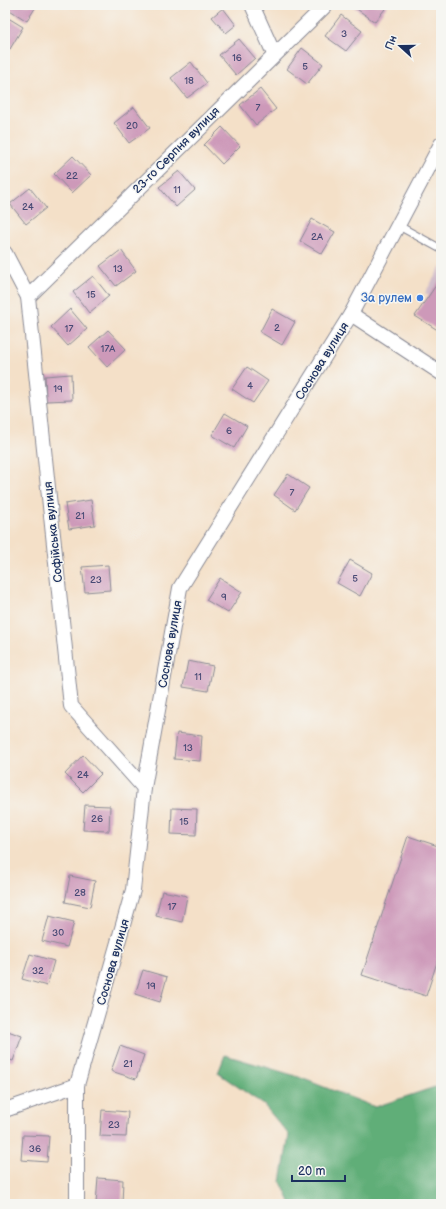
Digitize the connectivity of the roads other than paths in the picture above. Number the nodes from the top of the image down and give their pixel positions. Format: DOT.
graph roads {
  1 [pos="252,5"];
  2 [pos="326,5"];
  3 [pos="274,54"];
  4 [pos="441,144"];
  5 [pos="399,226"];
  6 [pos="441,249"];
  7 [pos="5,253"];
  8 [pos="28,297"];
  9 [pos="351,314"];
  10 [pos="441,374"];
  11 [pos="144,788"];
  12 [pos="77,1085"];
  13 [pos="5,1110"];
  14 [pos="77,1204"];
  1 -- 3 [label="street"];
  2 -- 3 [label="street, 23-го Серпня вулиця"];
  3 -- 8 [label="street, 23-го Серпня вулиця"];
  4 -- 5 [label="street, Соснова вулиця"];
  5 -- 6 [label="lane"];
  5 -- 9 [label="street, Соснова вулиця"];
  7 -- 8 [label="street, Софійська вулиця"];
  8 -- 11 [label="street, Софійська вулиця"];
  9 -- 10 [label="street"];
  9 -- 11 [label="street, Соснова вулиця"];
  11 -- 12 [label="street, Соснова вулиця"];
  12 -- 13 [label="street"];
  12 -- 14 [label="street, Соснова вулиця"];
}
